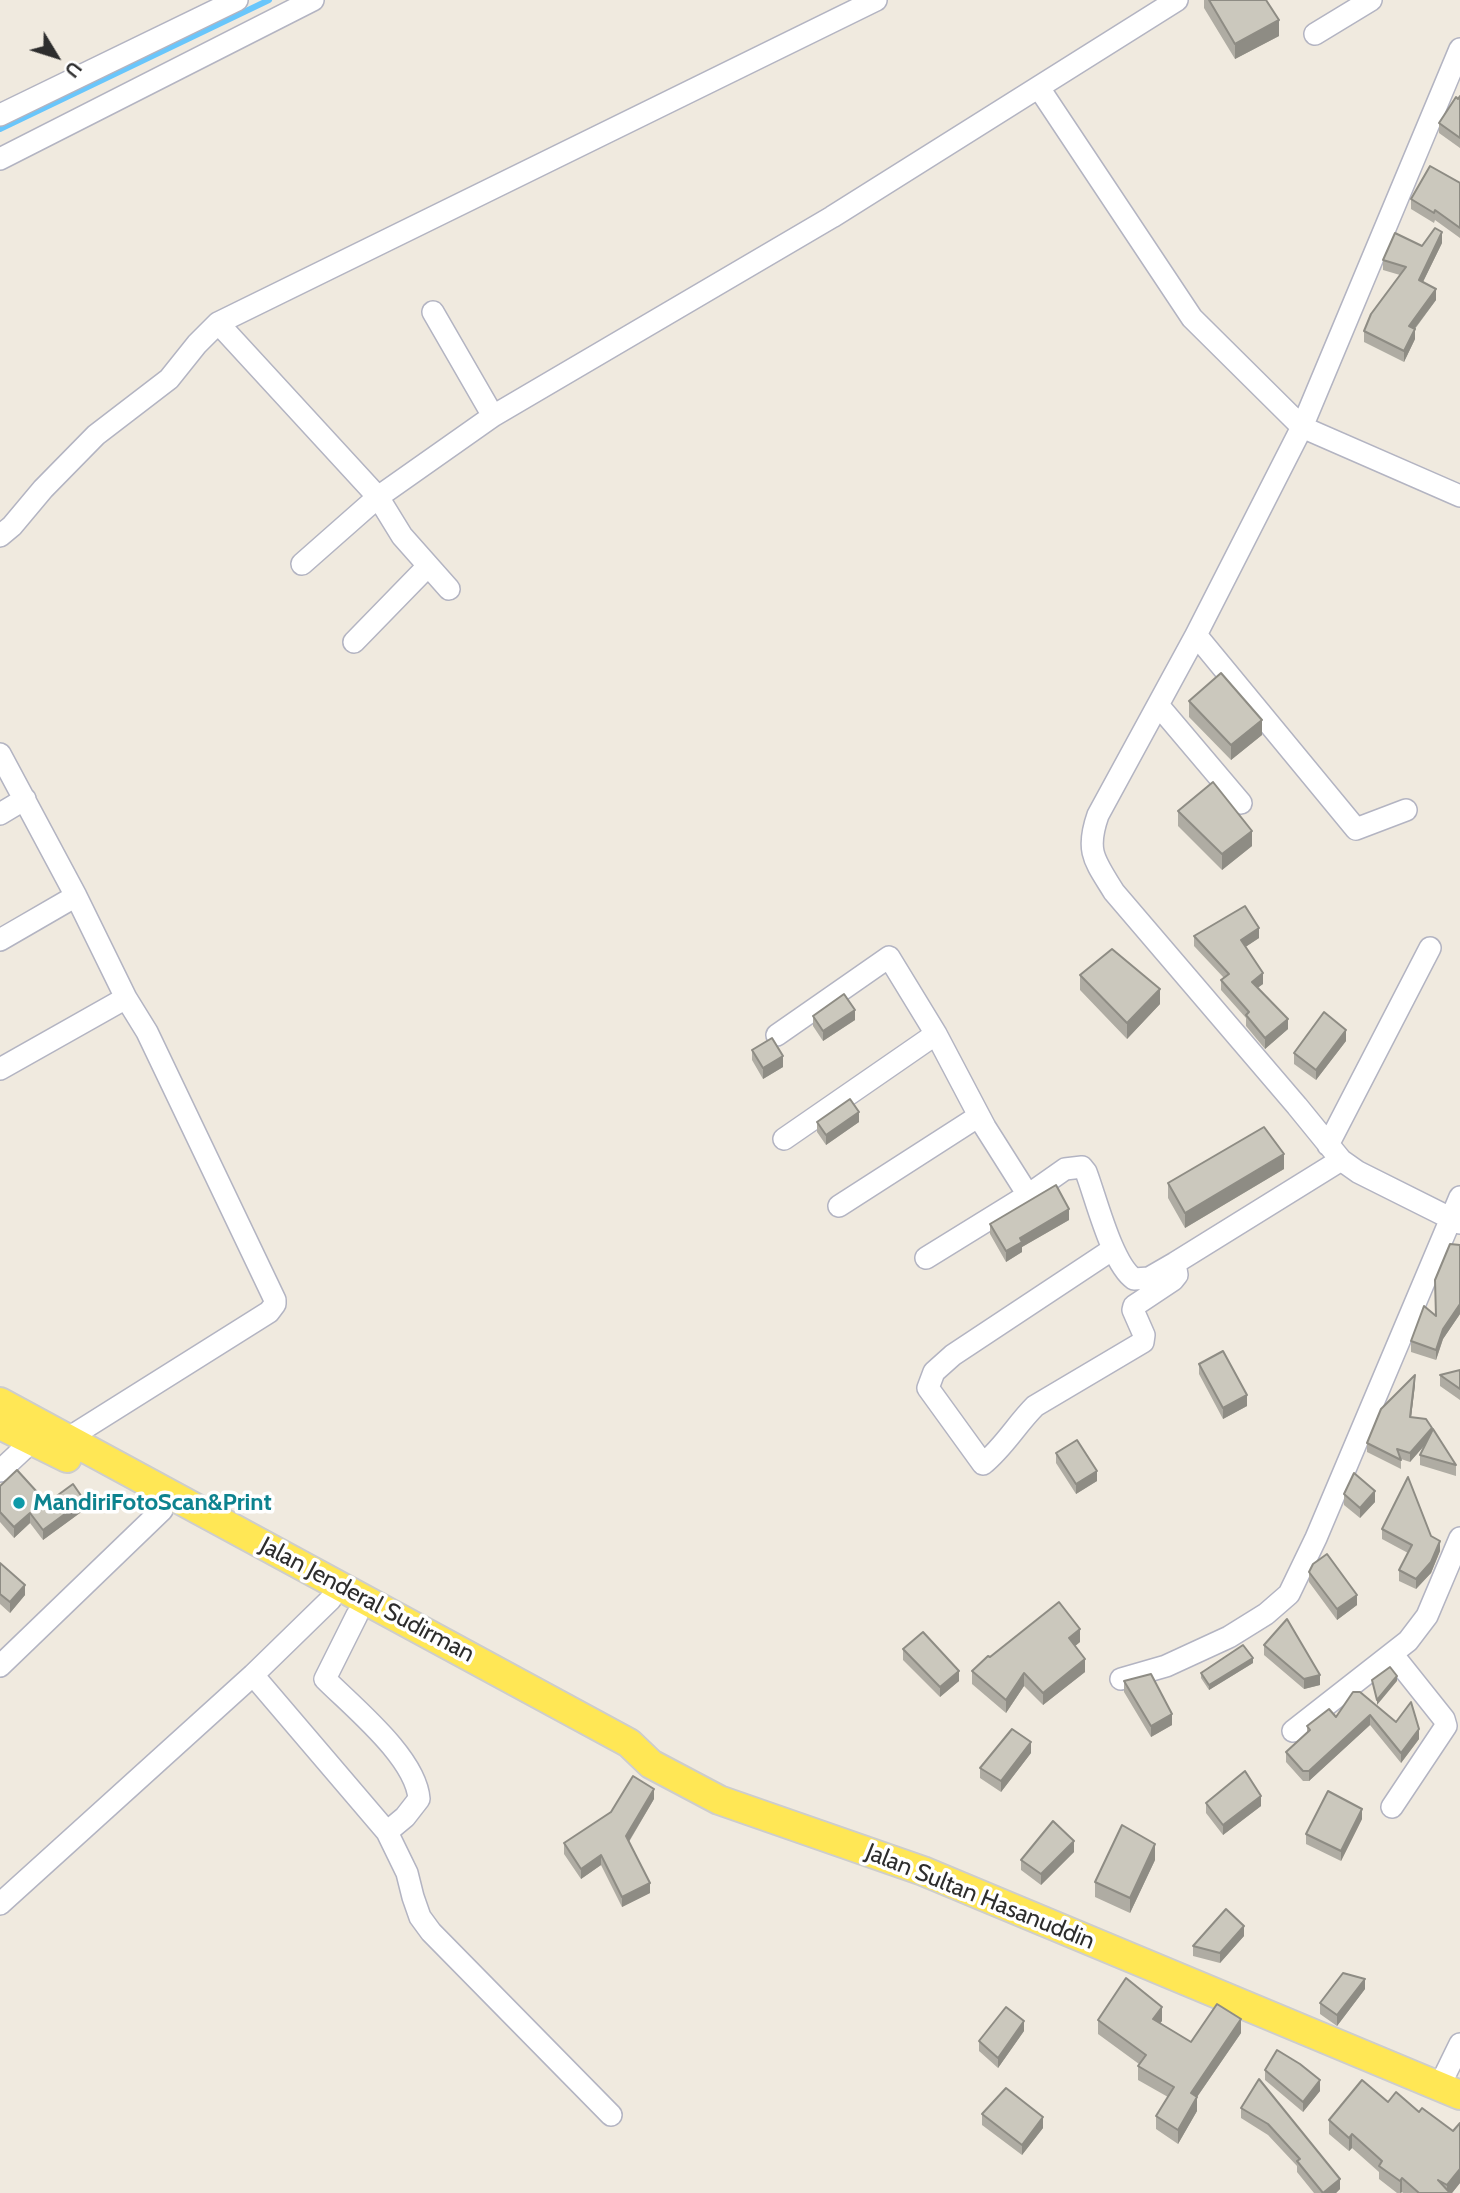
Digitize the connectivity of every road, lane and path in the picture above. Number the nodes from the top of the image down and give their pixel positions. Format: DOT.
graph roads {
  1 [pos="237,0"];
  2 [pos="313,0"];
  3 [pos="876,0"];
  4 [pos="1177,0"];
  5 [pos="1371,0"];
  6 [pos="1315,34"];
  7 [pos="1460,49"];
  8 [pos="1040,88"];
  9 [pos="0,115"];
  10 [pos="0,159"];
  11 [pos="433,312"];
  12 [pos="218,323"];
  13 [pos="493,415"];
  14 [pos="1302,427"];
  15 [pos="1460,496"];
  16 [pos="378,497"];
  17 [pos="0,536"];
  18 [pos="302,564"];
  19 [pos="428,566"];
  20 [pos="449,589"];
  21 [pos="1196,635"];
  22 [pos="354,642"];
  23 [pos="1158,705"];
  24 [pos="0,754"];
  25 [pos="25,799"];
  26 [pos="1241,803"];
  27 [pos="1406,810"];
  28 [pos="0,814"];
  29 [pos="76,896"];
  30 [pos="0,940"];
  31 [pos="1430,948"];
  32 [pos="126,998"];
  33 [pos="936,1034"];
  34 [pos="777,1035"];
  35 [pos="0,1069"];
  36 [pos="979,1116"];
  37 [pos="784,1139"];
  38 [pos="1334,1152"];
  39 [pos="1028,1195"];
  40 [pos="1460,1197"];
  41 [pos="839,1206"];
  42 [pos="1455,1221"];
  43 [pos="1114,1249"];
  44 [pos="926,1258"];
  45 [pos="1175,1264"];
  46 [pos="0,1402"];
  47 [pos="0,1425"];
  48 [pos="51,1444"];
  49 [pos="0,1471"];
  50 [pos="162,1510"];
  51 [pos="1460,1538"];
  52 [pos="335,1593"];
  53 [pos="357,1615"];
  54 [pos="1393,1655"];
  55 [pos="0,1666"];
  56 [pos="253,1675"];
  57 [pos="512,1678"];
  58 [pos="1121,1679"];
  59 [pos="1293,1731"];
  60 [pos="651,1764"];
  61 [pos="1392,1807"];
  62 [pos="387,1832"];
  63 [pos="0,1904"];
  64 [pos="1460,2044"];
  65 [pos="1450,2091"];
  66 [pos="611,2115"];
  1 -- 9 [label="street"];
  2 -- 10 [label="street"];
  3 -- 12 [label="street"];
  4 -- 8 [label="street"];
  5 -- 6 [label="street"];
  7 -- 14 [label="street"];
  8 -- 13 [label="street"];
  8 -- 14 [label="street"];
  11 -- 13 [label="street"];
  12 -- 16 [label="street"];
  12 -- 17 [label="street"];
  13 -- 16 [label="street"];
  14 -- 15 [label="street"];
  14 -- 21 [label="street"];
  16 -- 18 [label="street"];
  16 -- 19 [label="street"];
  19 -- 20 [label="street"];
  19 -- 22 [label="street"];
  21 -- 23 [label="street"];
  21 -- 27 [label="street"];
  23 -- 26 [label="street"];
  23 -- 38 [label="street"];
  24 -- 25 [label="street"];
  25 -- 28 [label="street"];
  25 -- 29 [label="street"];
  29 -- 30 [label="street"];
  29 -- 32 [label="street"];
  31 -- 38 [label="street"];
  32 -- 35 [label="street"];
  32 -- 48 [label="street"];
  33 -- 34 [label="street"];
  33 -- 36 [label="street"];
  33 -- 37 [label="street"];
  36 -- 39 [label="street"];
  36 -- 41 [label="street"];
  38 -- 42 [label="street"];
  38 -- 45 [label="street"];
  39 -- 43 [label="street"];
  39 -- 44 [label="street"];
  40 -- 42 [label="street"];
  42 -- 58 [label="street"];
  43 -- 45 [label="street"];
  43 -- 45 [label="street"];
  46 -- 48 [label="main road, Jalan Jenderal Sudirman"];
  47 -- 48 [label="main road"];
  48 -- 49 [label="street"];
  48 -- 50 [label="main road"];
  48 -- 52 [label="main road, Jalan Jenderal Sudirman"];
  50 -- 52 [label="main road"];
  50 -- 55 [label="street"];
  51 -- 54 [label="street"];
  52 -- 53 [label="main road"];
  52 -- 56 [label="street"];
  52 -- 57 [label="main road, Jalan Jenderal Sudirman"];
  53 -- 60 [label="main road"];
  53 -- 62 [label="street"];
  54 -- 59 [label="street"];
  54 -- 61 [label="street"];
  56 -- 62 [label="street"];
  56 -- 63 [label="street"];
  57 -- 60 [label="main road, Jalan Sultan Hasanuddin"];
  60 -- 65 [label="main road, Jalan Sultan Hasanuddin"];
  62 -- 66 [label="street"];
  64 -- 65 [label="street"];
}
